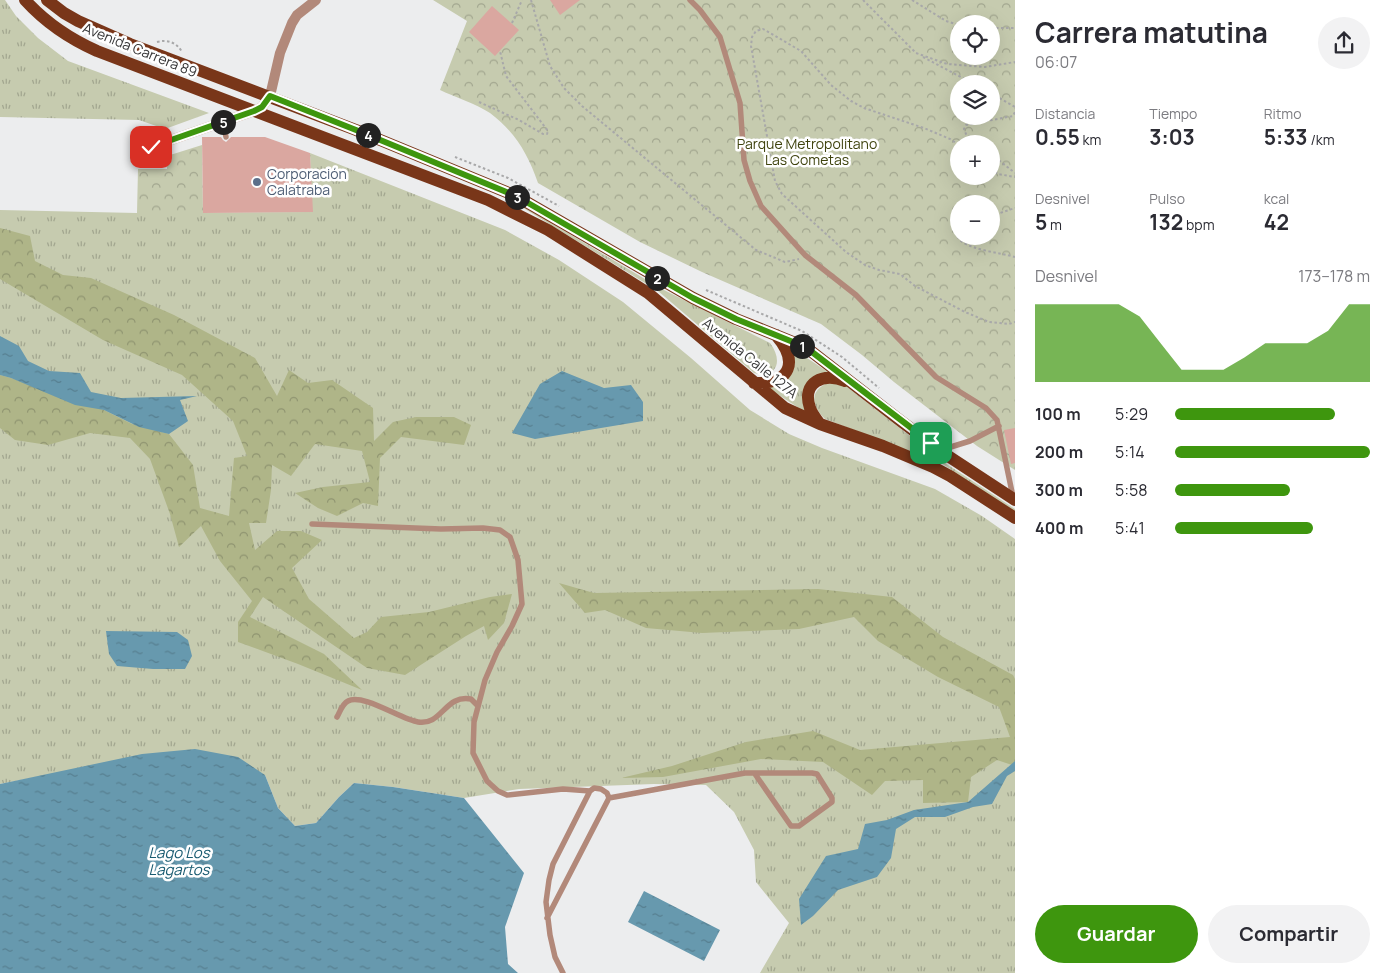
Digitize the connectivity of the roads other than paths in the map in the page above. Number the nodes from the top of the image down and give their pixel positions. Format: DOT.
graph roads {
  1 [pos="25,0"];
  2 [pos="47,0"];
  3 [pos="316,0"];
  4 [pos="690,0"];
  5 [pos="270,96"];
  6 [pos="254,111"];
  7 [pos="223,122"];
  8 [pos="226,137"];
  9 [pos="151,147"];
  10 [pos="776,335"];
  11 [pos="754,383"];
  12 [pos="854,385"];
  13 [pos="820,424"];
  14 [pos="999,426"];
  15 [pos="941,450"];
  16 [pos="1014,499"];
  17 [pos="1015,518"];
  18 [pos="312,524"];
  19 [pos="478,706"];
  20 [pos="337,717"];
  21 [pos="755,774"];
  22 [pos="590,791"];
  23 [pos="608,798"];
  24 [pos="547,918"];
  25 [pos="563,973"];
  1 -- 6 [label="main road, Avenida Carrera 89"];
  2 -- 5 [label="main road, Avenida Carrera 89"];
  3 -- 5 [label="street"];
  4 -- 14 [label="lane"];
  5 -- 6 [label="street"];
  5 -- 10 [label="main road, Avenida Calle 127A"];
  6 -- 7 [label="street"];
  6 -- 11 [label="main road, Avenida Calle 127A"];
  7 -- 8 [label="lane"];
  7 -- 9 [label="street"];
  10 -- 11 [label="main road"];
  10 -- 12 [label="main road, Avenida Calle 127A"];
  11 -- 13 [label="main road, Avenida Calle 127A"];
  12 -- 13 [label="main road"];
  12 -- 15 [label="main road, Avenida Calle 127A"];
  13 -- 17 [label="main road, Avenida Calle 127A"];
  14 -- 15 [label="lane"];
  14 -- 16 [label="lane"];
  15 -- 16 [label="main road, Avenida Calle 127A"];
  18 -- 19 [label="lane"];
  19 -- 20 [label="lane"];
  19 -- 22 [label="lane"];
  21 -- 21 [label="lane"];
  21 -- 23 [label="lane"];
  22 -- 23 [label="lane"];
  22 -- 24 [label="lane"];
  23 -- 24 [label="lane"];
  24 -- 25 [label="lane"];
}
